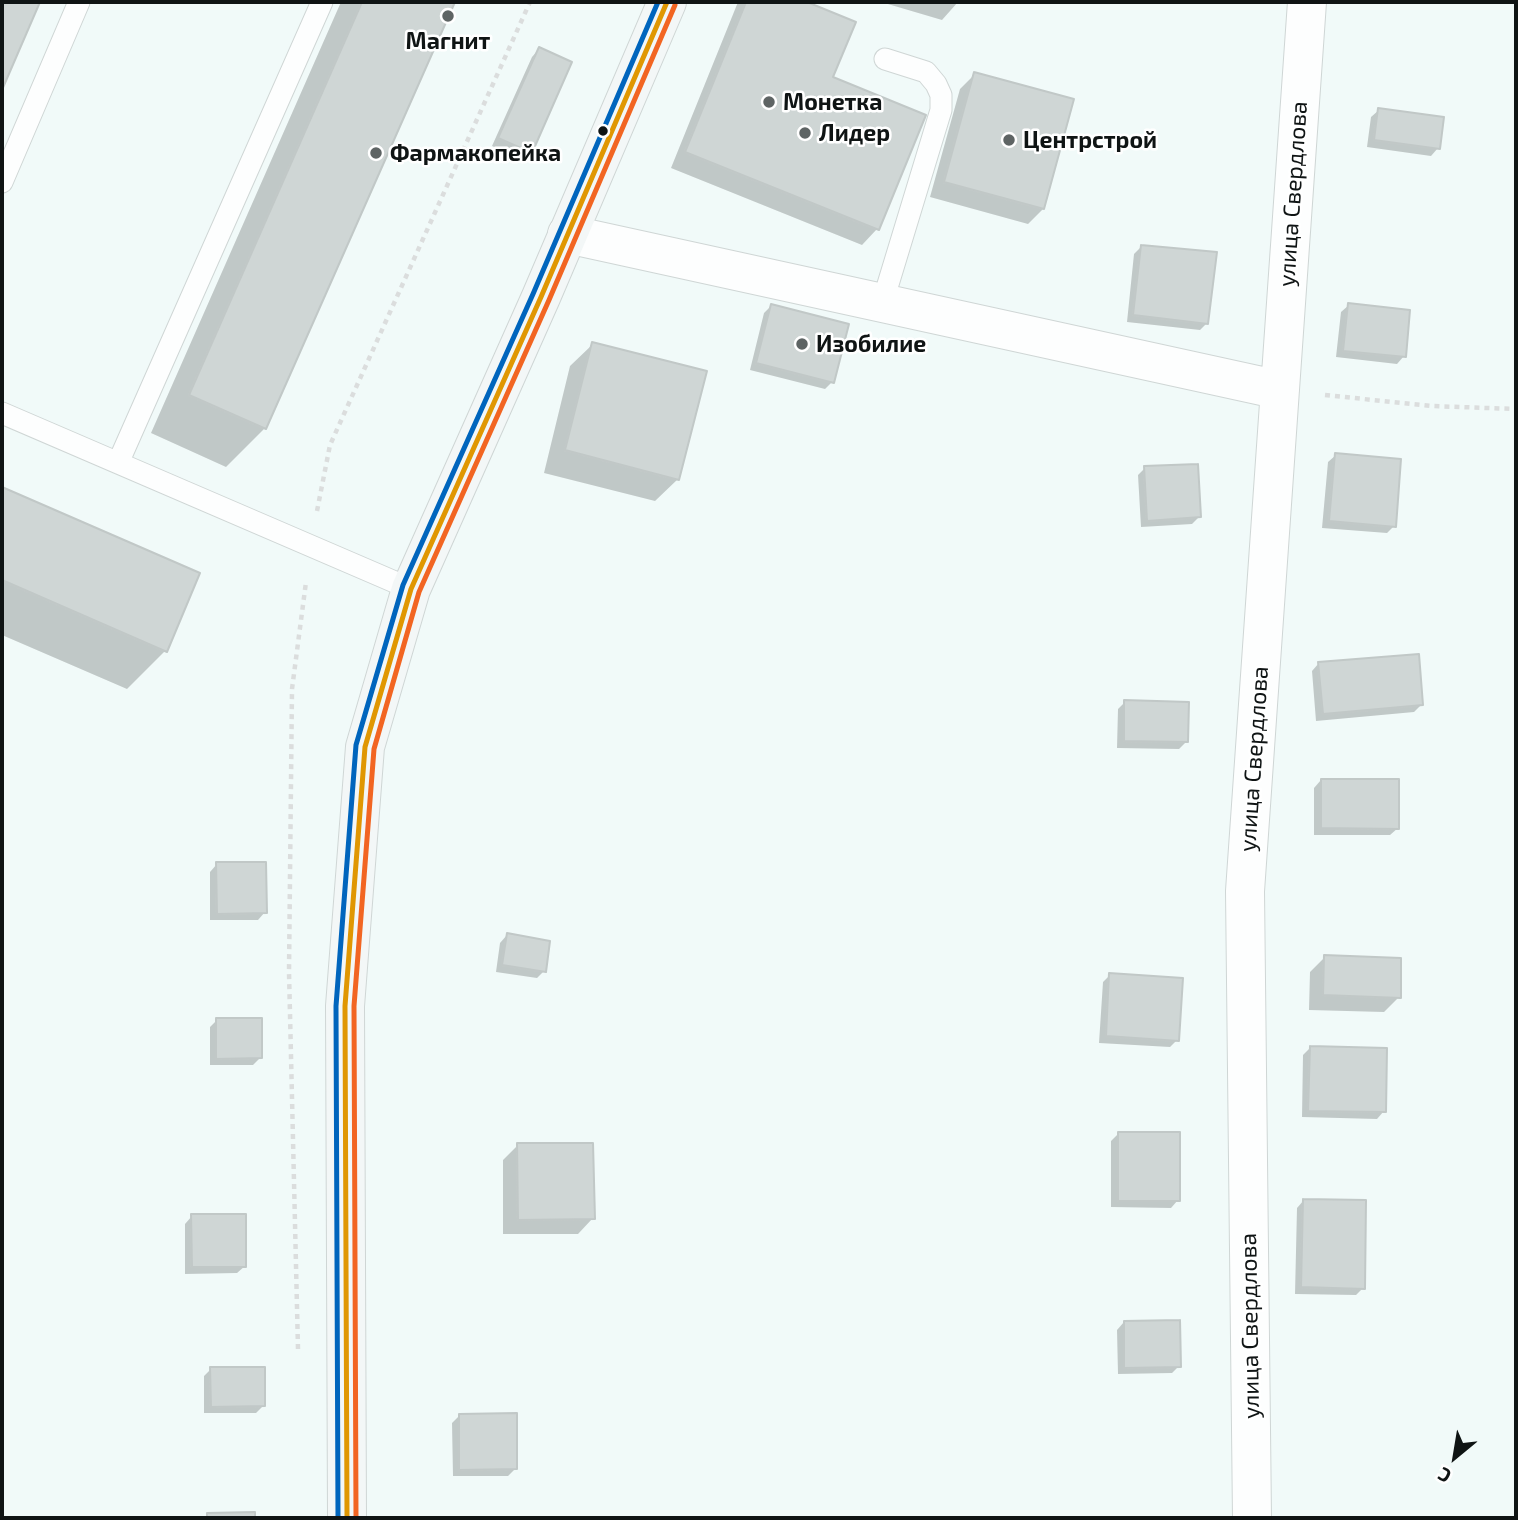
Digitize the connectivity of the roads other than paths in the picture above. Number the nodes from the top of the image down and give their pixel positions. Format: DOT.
graph roads {
  1 [pos="79,2"];
  2 [pos="322,2"];
  3 [pos="667,2"];
  4 [pos="1307,2"];
  5 [pos="885,59"];
  6 [pos="2,182"];
  7 [pos="567,234"];
  8 [pos="882,304"];
  9 [pos="1280,390"];
  10 [pos="2,413"];
  11 [pos="118,463"];
  12 [pos="411,589"];
  13 [pos="347,1518"];
  14 [pos="1252,1518"];
  1 -- 6 [label="lane"];
  2 -- 11 [label="lane"];
  3 -- 7 [label="main road"];
  4 -- 9 [label="street, улица Свердлова"];
  5 -- 8 [label="lane"];
  7 -- 8 [label="street"];
  7 -- 12 [label="main road"];
  8 -- 9 [label="street"];
  9 -- 14 [label="street, улица Свердлова"];
  10 -- 11 [label="lane"];
  11 -- 12 [label="lane"];
  12 -- 13 [label="main road"];
}
